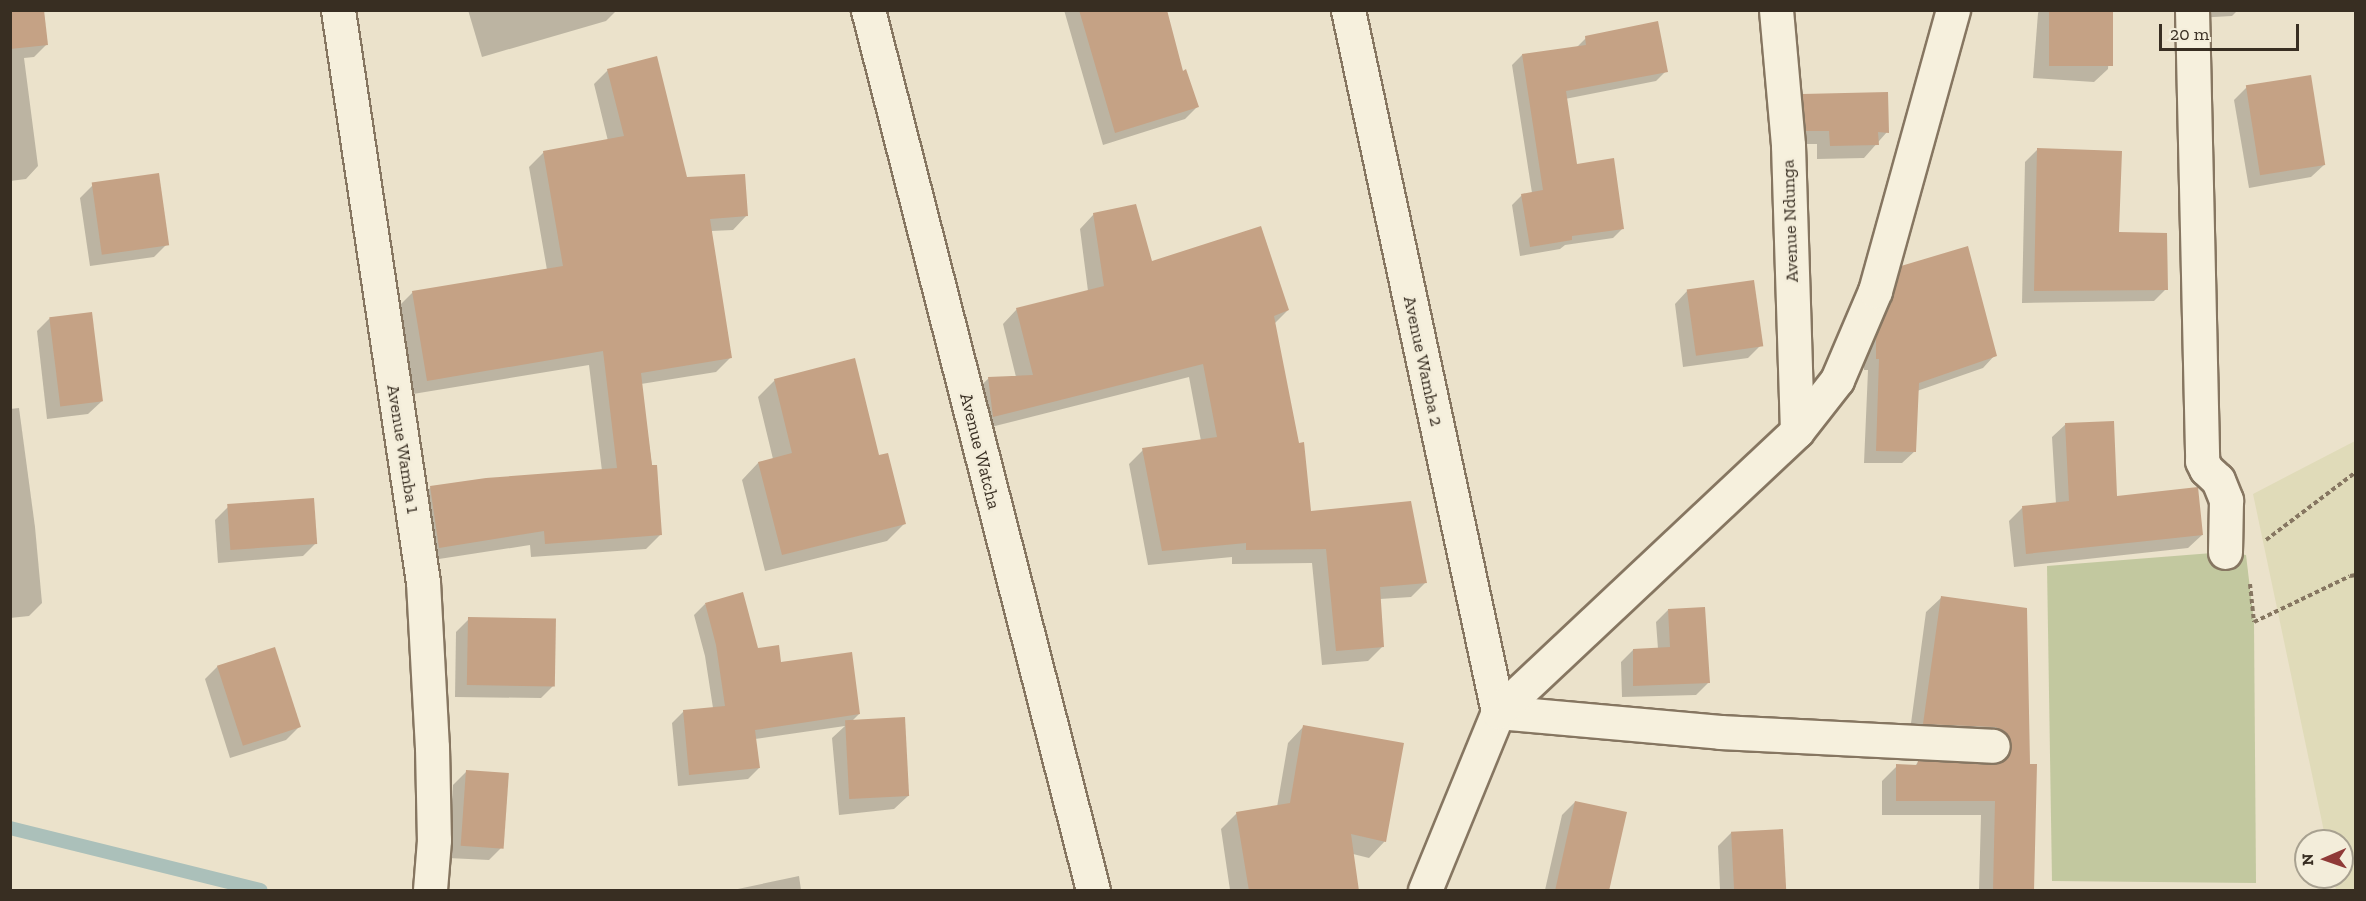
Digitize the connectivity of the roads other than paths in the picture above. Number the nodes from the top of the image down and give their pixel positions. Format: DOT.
graph roads {
  1 [pos="338,10"];
  2 [pos="868,10"];
  3 [pos="1348,10"];
  4 [pos="1776,10"];
  5 [pos="1953,10"];
  6 [pos="2192,10"];
  7 [pos="1797,431"];
  8 [pos="2225,552"];
  9 [pos="1498,712"];
  10 [pos="1993,746"];
  11 [pos="430,891"];
  12 [pos="1094,891"];
  13 [pos="1425,891"];
  1 -- 11 [label="street, Avenue Wamba 1"];
  2 -- 12 [label="street, Avenue Watcha"];
  3 -- 9 [label="street, Avenue Wamba 2"];
  4 -- 7 [label="street, Avenue Ndunga"];
  5 -- 7 [label="street"];
  6 -- 8 [label="street"];
  7 -- 9 [label="street"];
  9 -- 10 [label="street"];
  9 -- 13 [label="street"];
}
